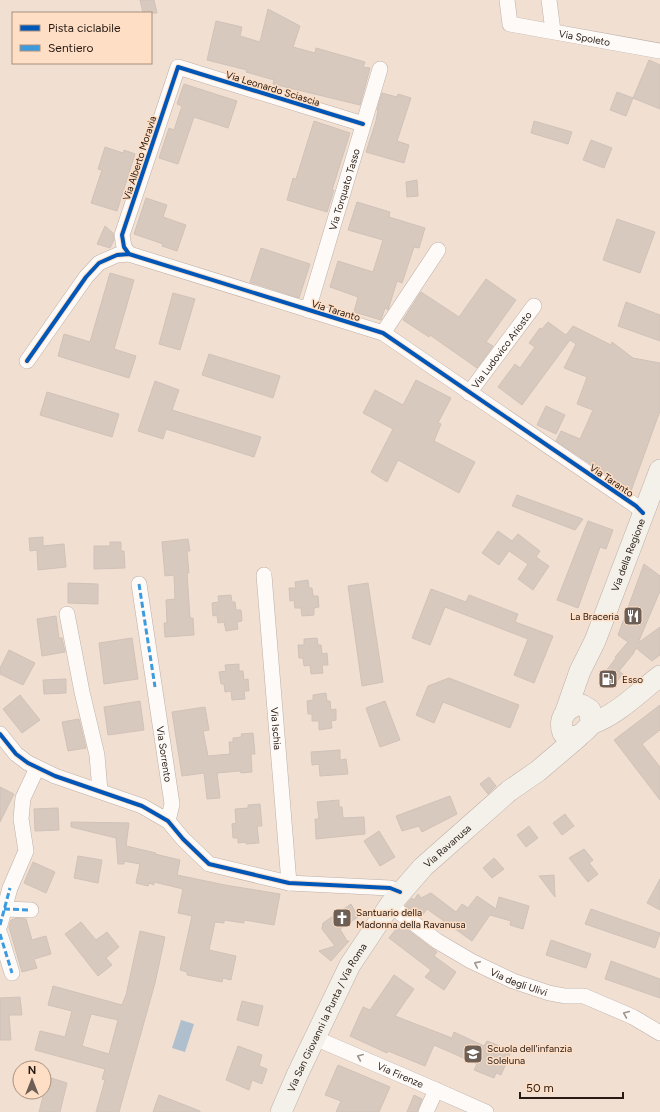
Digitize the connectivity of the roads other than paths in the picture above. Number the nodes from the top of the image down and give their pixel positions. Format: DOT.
graph roads {
  1 [pos="507,0"];
  2 [pos="550,0"];
  3 [pos="553,31"];
  4 [pos="660,51"];
  5 [pos="178,68"];
  6 [pos="380,69"];
  7 [pos="363,124"];
  8 [pos="438,250"];
  9 [pos="129,254"];
  10 [pos="534,306"];
  11 [pos="308,310"];
  12 [pos="382,333"];
  13 [pos="27,361"];
  14 [pos="469,393"];
  15 [pos="660,470"];
  16 [pos="643,513"];
  17 [pos="264,575"];
  18 [pos="139,584"];
  19 [pos="67,614"];
  20 [pos="595,641"];
  21 [pos="660,676"];
  22 [pos="563,717"];
  23 [pos="587,719"];
  24 [pos="0,734"];
  25 [pos="37,768"];
  26 [pos="509,791"];
  27 [pos="100,792"];
  28 [pos="168,821"];
  29 [pos="289,883"];
  30 [pos="395,899"];
  31 [pos="4,909"];
  32 [pos="31,910"];
  33 [pos="0,925"];
  34 [pos="0,934"];
  35 [pos="12,973"];
  36 [pos="660,1033"];
  37 [pos="315,1038"];
  38 [pos="436,1090"];
  39 [pos="281,1112"];
  40 [pos="426,1112"];
  41 [pos="486,1112"];
  1 -- 3 [label="street, Via Spoleto"];
  2 -- 3 [label="street"];
  3 -- 4 [label="street, Via Spoleto"];
  5 -- 7 [label="street, Via Leonardo Sciascia"];
  5 -- 9 [label="street, Via Alberto Moravia"];
  6 -- 7 [label="street, Via Torquato Tasso"];
  7 -- 11 [label="street, Via Torquato Tasso"];
  8 -- 12 [label="street"];
  9 -- 11 [label="street, Via Taranto"];
  9 -- 13 [label="street"];
  10 -- 14 [label="street, Via Ludovico Ariosto"];
  11 -- 12 [label="street, Via Taranto"];
  12 -- 14 [label="street, Via Taranto"];
  14 -- 16 [label="street, Via Taranto"];
  15 -- 16 [label="main road, Via della Regione"];
  16 -- 20 [label="main road, Via della Regione"];
  17 -- 29 [label="street, Via Ischia"];
  18 -- 28 [label="street, Via Sorrento"];
  19 -- 27 [label="street"];
  20 -- 22 [label="main road"];
  20 -- 23 [label="main road"];
  21 -- 23 [label="main road"];
  22 -- 23 [label="main road"];
  22 -- 23 [label="main road"];
  22 -- 26 [label="main road"];
  23 -- 26 [label="main road"];
  24 -- 25 [label="street"];
  25 -- 27 [label="street"];
  25 -- 31 [label="street"];
  26 -- 30 [label="main road, Via Ravanusa"];
  27 -- 28 [label="street"];
  28 -- 29 [label="street"];
  29 -- 30 [label="street"];
  36 -- 30 [label="street, Via degli Ulivi, one-way"];
  30 -- 37 [label="main road, Via San Giovanni la Punta / Via Roma"];
  31 -- 32 [label="street"];
  31 -- 33 [label="street"];
  34 -- 35 [label="street"];
  38 -- 37 [label="street, Via Firenze, one-way"];
  37 -- 39 [label="main road, Via San Giovanni la Punta / Via Roma"];
  38 -- 40 [label="street"];
  38 -- 41 [label="street, Via Firenze"];
}
